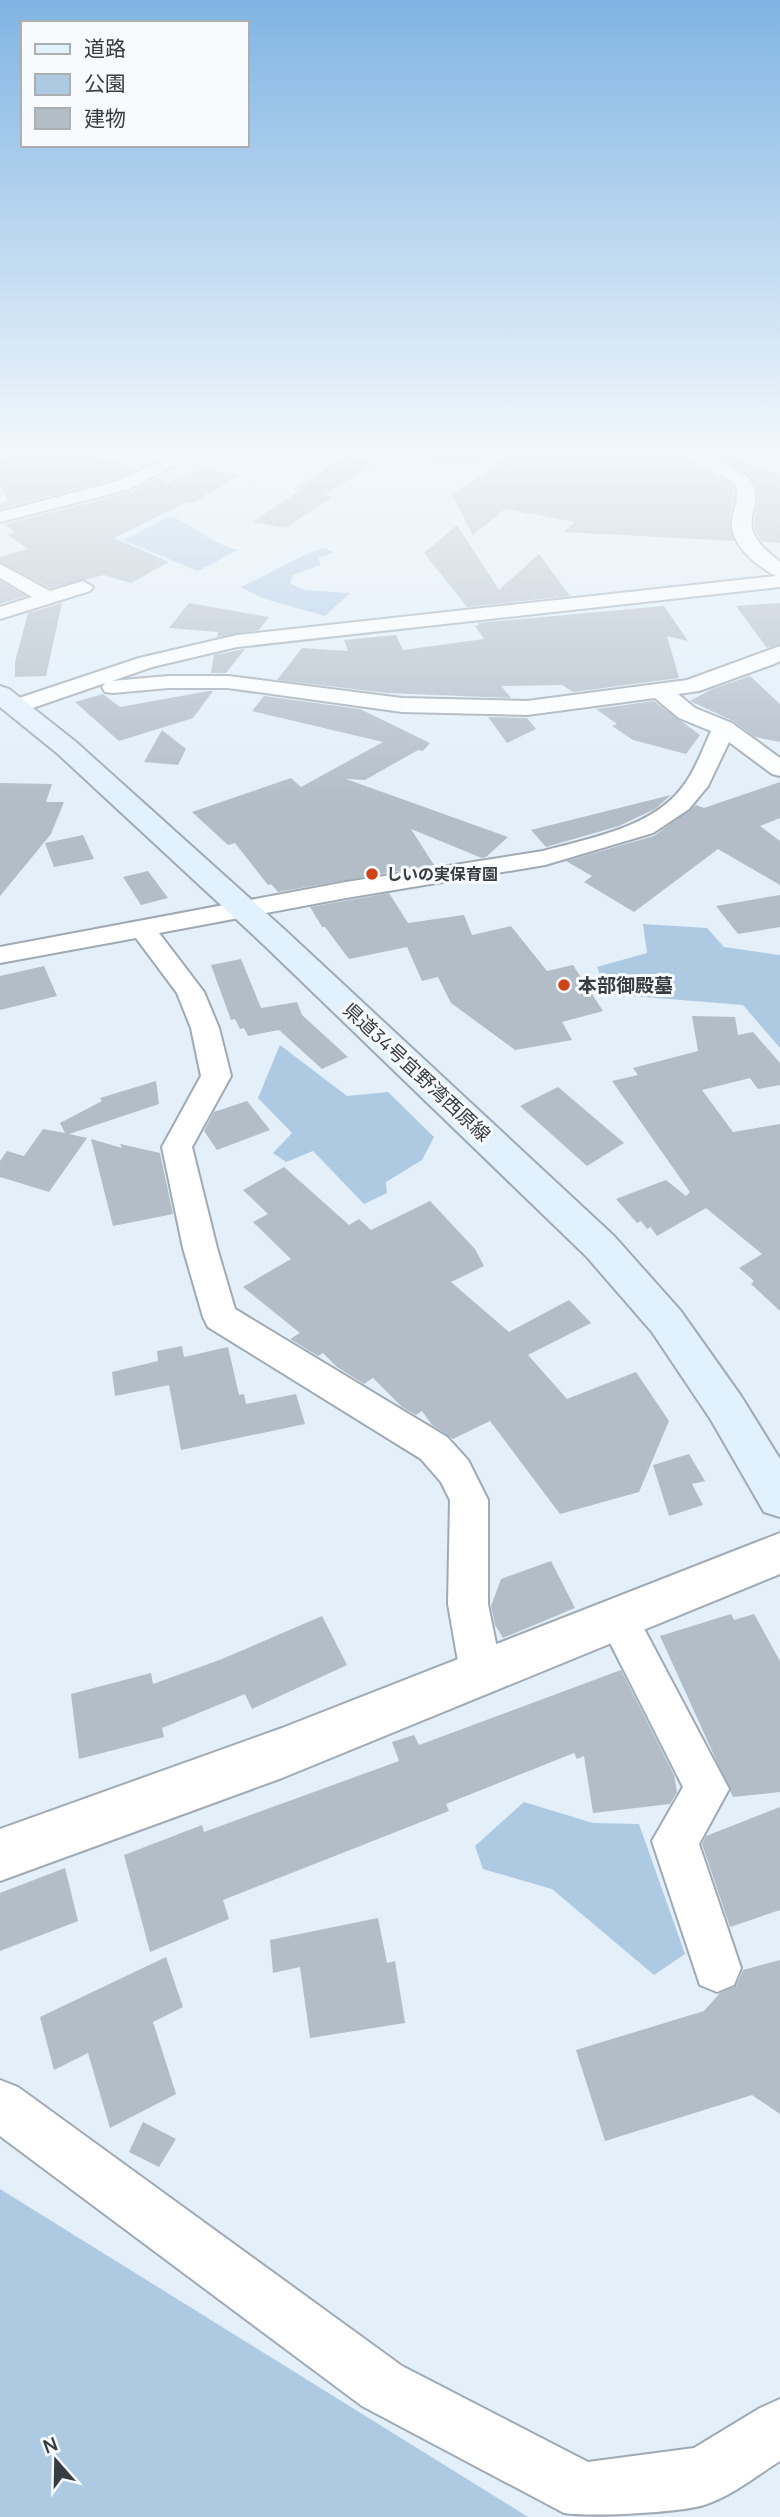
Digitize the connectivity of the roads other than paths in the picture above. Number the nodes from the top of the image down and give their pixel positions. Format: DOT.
graph roads {
  1 [pos="0,570"];
  2 [pos="780,581"];
  3 [pos="83,587"];
  4 [pos="46,597"];
  5 [pos="0,613"];
  6 [pos="780,652"];
  7 [pos="146,662"];
  8 [pos="168,682"];
  9 [pos="107,688"];
  10 [pos="660,691"];
  11 [pos="9,700"];
  12 [pos="724,728"];
  13 [pos="780,769"];
  14 [pos="244,910"];
  15 [pos="142,928"];
  16 [pos="0,955"];
  17 [pos="780,1498"];
  18 [pos="780,1553"];
  19 [pos="618,1619"];
  20 [pos="481,1673"];
  21 [pos="0,1855"];
  22 [pos="717,1968"];
  23 [pos="0,2105"];
  24 [pos="780,2428"];
  1 -- 4 [label="street"];
  2 -- 7 [label="street"];
  3 -- 4 [label="street"];
  4 -- 5 [label="street"];
  6 -- 10 [label="street"];
  7 -- 8 [label="street"];
  7 -- 11 [label="street"];
  8 -- 9 [label="street"];
  8 -- 10 [label="street"];
  10 -- 12 [label="street"];
  11 -- 14 [label="main road, 県道34号宜野湾西原線"];
  12 -- 13 [label="street"];
  12 -- 14 [label="street"];
  14 -- 15 [label="street"];
  14 -- 17 [label="main road, 県道34号宜野湾西原線"];
  15 -- 16 [label="street"];
  15 -- 20 [label="street"];
  18 -- 19 [label="street"];
  19 -- 20 [label="street"];
  19 -- 22 [label="street"];
  20 -- 21 [label="street"];
  23 -- 24 [label="street"];
}
